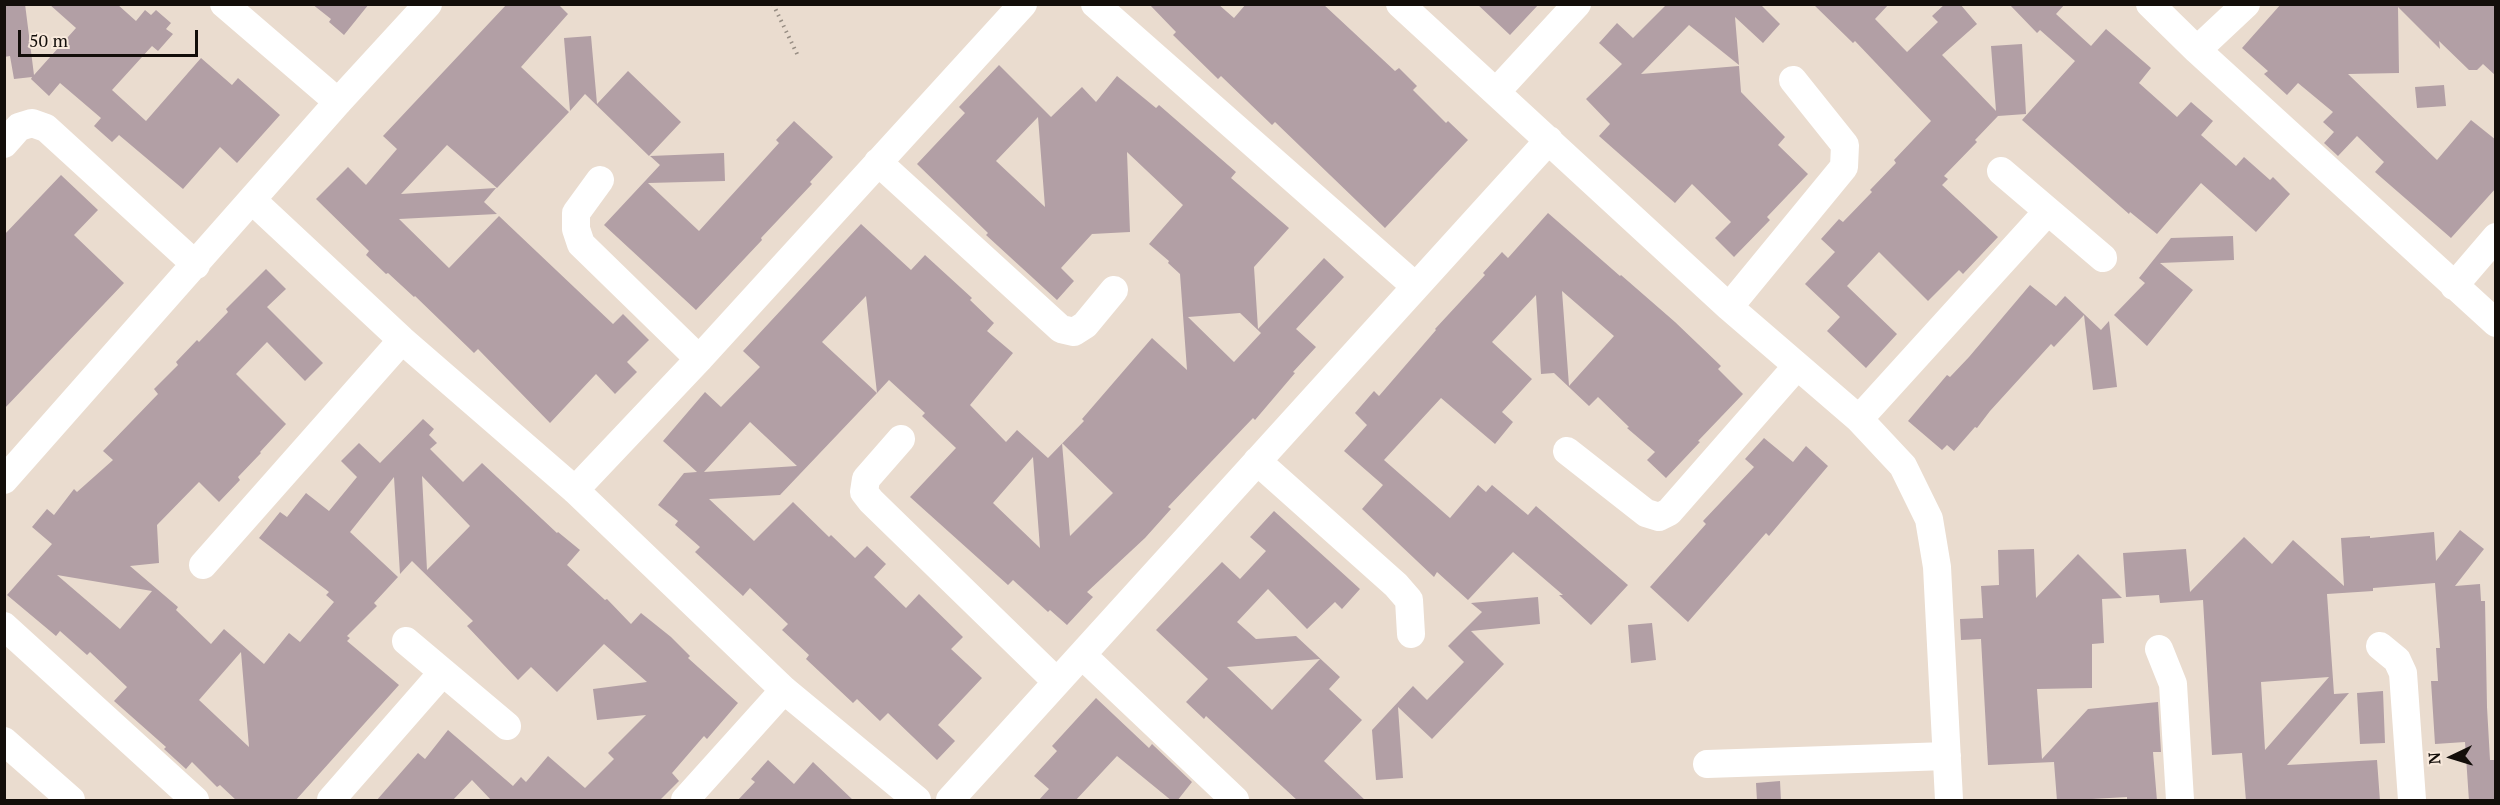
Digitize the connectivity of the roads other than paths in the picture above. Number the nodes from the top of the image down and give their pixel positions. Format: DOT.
graph roads {
  1 [pos="224,4"];
  2 [pos="428,4"];
  3 [pos="1023,4"];
  4 [pos="1095,4"];
  5 [pos="1400,4"];
  6 [pos="1577,4"];
  7 [pos="2150,4"];
  8 [pos="2246,4"];
  9 [pos="2197,50"];
  10 [pos="1793,80"];
  11 [pos="1496,92"];
  12 [pos="338,102"];
  13 [pos="1549,140"];
  14 [pos="4,144"];
  15 [pos="878,162"];
  16 [pos="2001,171"];
  17 [pos="600,180"];
  18 [pos="252,200"];
  19 [pos="2048,211"];
  20 [pos="2496,237"];
  21 [pos="2103,258"];
  22 [pos="196,265"];
  23 [pos="1415,286"];
  24 [pos="2454,286"];
  25 [pos="1114,290"];
  26 [pos="1729,307"];
  27 [pos="2496,323"];
  28 [pos="402,340"];
  29 [pos="699,359"];
  30 [pos="1797,366"];
  31 [pos="1859,419"];
  32 [pos="901,439"];
  33 [pos="1567,450"];
  34 [pos="1257,461"];
  35 [pos="4,480"];
  36 [pos="575,490"];
  37 [pos="203,565"];
  38 [pos="4,626"];
  39 [pos="1411,633"];
  40 [pos="406,641"];
  41 [pos="2380,646"];
  42 [pos="2159,649"];
  43 [pos="1082,655"];
  44 [pos="443,672"];
  45 [pos="1057,682"];
  46 [pos="784,690"];
  47 [pos="507,726"];
  48 [pos="4,741"];
  49 [pos="1947,756"];
  50 [pos="1707,764"];
  51 [pos="71,801"];
  52 [pos="195,801"];
  53 [pos="330,801"];
  54 [pos="685,801"];
  55 [pos="917,801"];
  56 [pos="950,801"];
  57 [pos="1235,801"];
  58 [pos="1949,801"];
  59 [pos="2180,801"];
  60 [pos="2412,801"];
  1 -- 12 [label="street"];
  2 -- 12 [label="street"];
  3 -- 15 [label="street"];
  4 -- 23 [label="street"];
  5 -- 11 [label="street"];
  6 -- 11 [label="street"];
  7 -- 9 [label="street"];
  8 -- 9 [label="street"];
  9 -- 24 [label="street"];
  10 -- 26 [label="street"];
  11 -- 13 [label="street"];
  12 -- 18 [label="street"];
  13 -- 23 [label="street"];
  13 -- 26 [label="street"];
  14 -- 22 [label="street"];
  15 -- 25 [label="street"];
  15 -- 29 [label="street"];
  16 -- 19 [label="street"];
  17 -- 29 [label="street"];
  18 -- 22 [label="street"];
  18 -- 28 [label="street"];
  19 -- 21 [label="street"];
  19 -- 31 [label="street"];
  20 -- 24 [label="street"];
  22 -- 35 [label="street"];
  23 -- 34 [label="street"];
  24 -- 27 [label="street"];
  26 -- 30 [label="street"];
  28 -- 36 [label="street"];
  28 -- 37 [label="street"];
  29 -- 36 [label="street"];
  30 -- 31 [label="street"];
  30 -- 33 [label="street"];
  31 -- 49 [label="street"];
  32 -- 45 [label="street"];
  34 -- 39 [label="street"];
  34 -- 43 [label="street"];
  36 -- 46 [label="street"];
  38 -- 52 [label="street"];
  40 -- 44 [label="street"];
  41 -- 60 [label="street"];
  42 -- 59 [label="street"];
  43 -- 45 [label="street"];
  43 -- 57 [label="street"];
  44 -- 47 [label="street"];
  44 -- 53 [label="street"];
  45 -- 56 [label="street"];
  46 -- 54 [label="street"];
  46 -- 55 [label="street"];
  48 -- 51 [label="street"];
  49 -- 50 [label="street"];
  49 -- 58 [label="street"];
}
